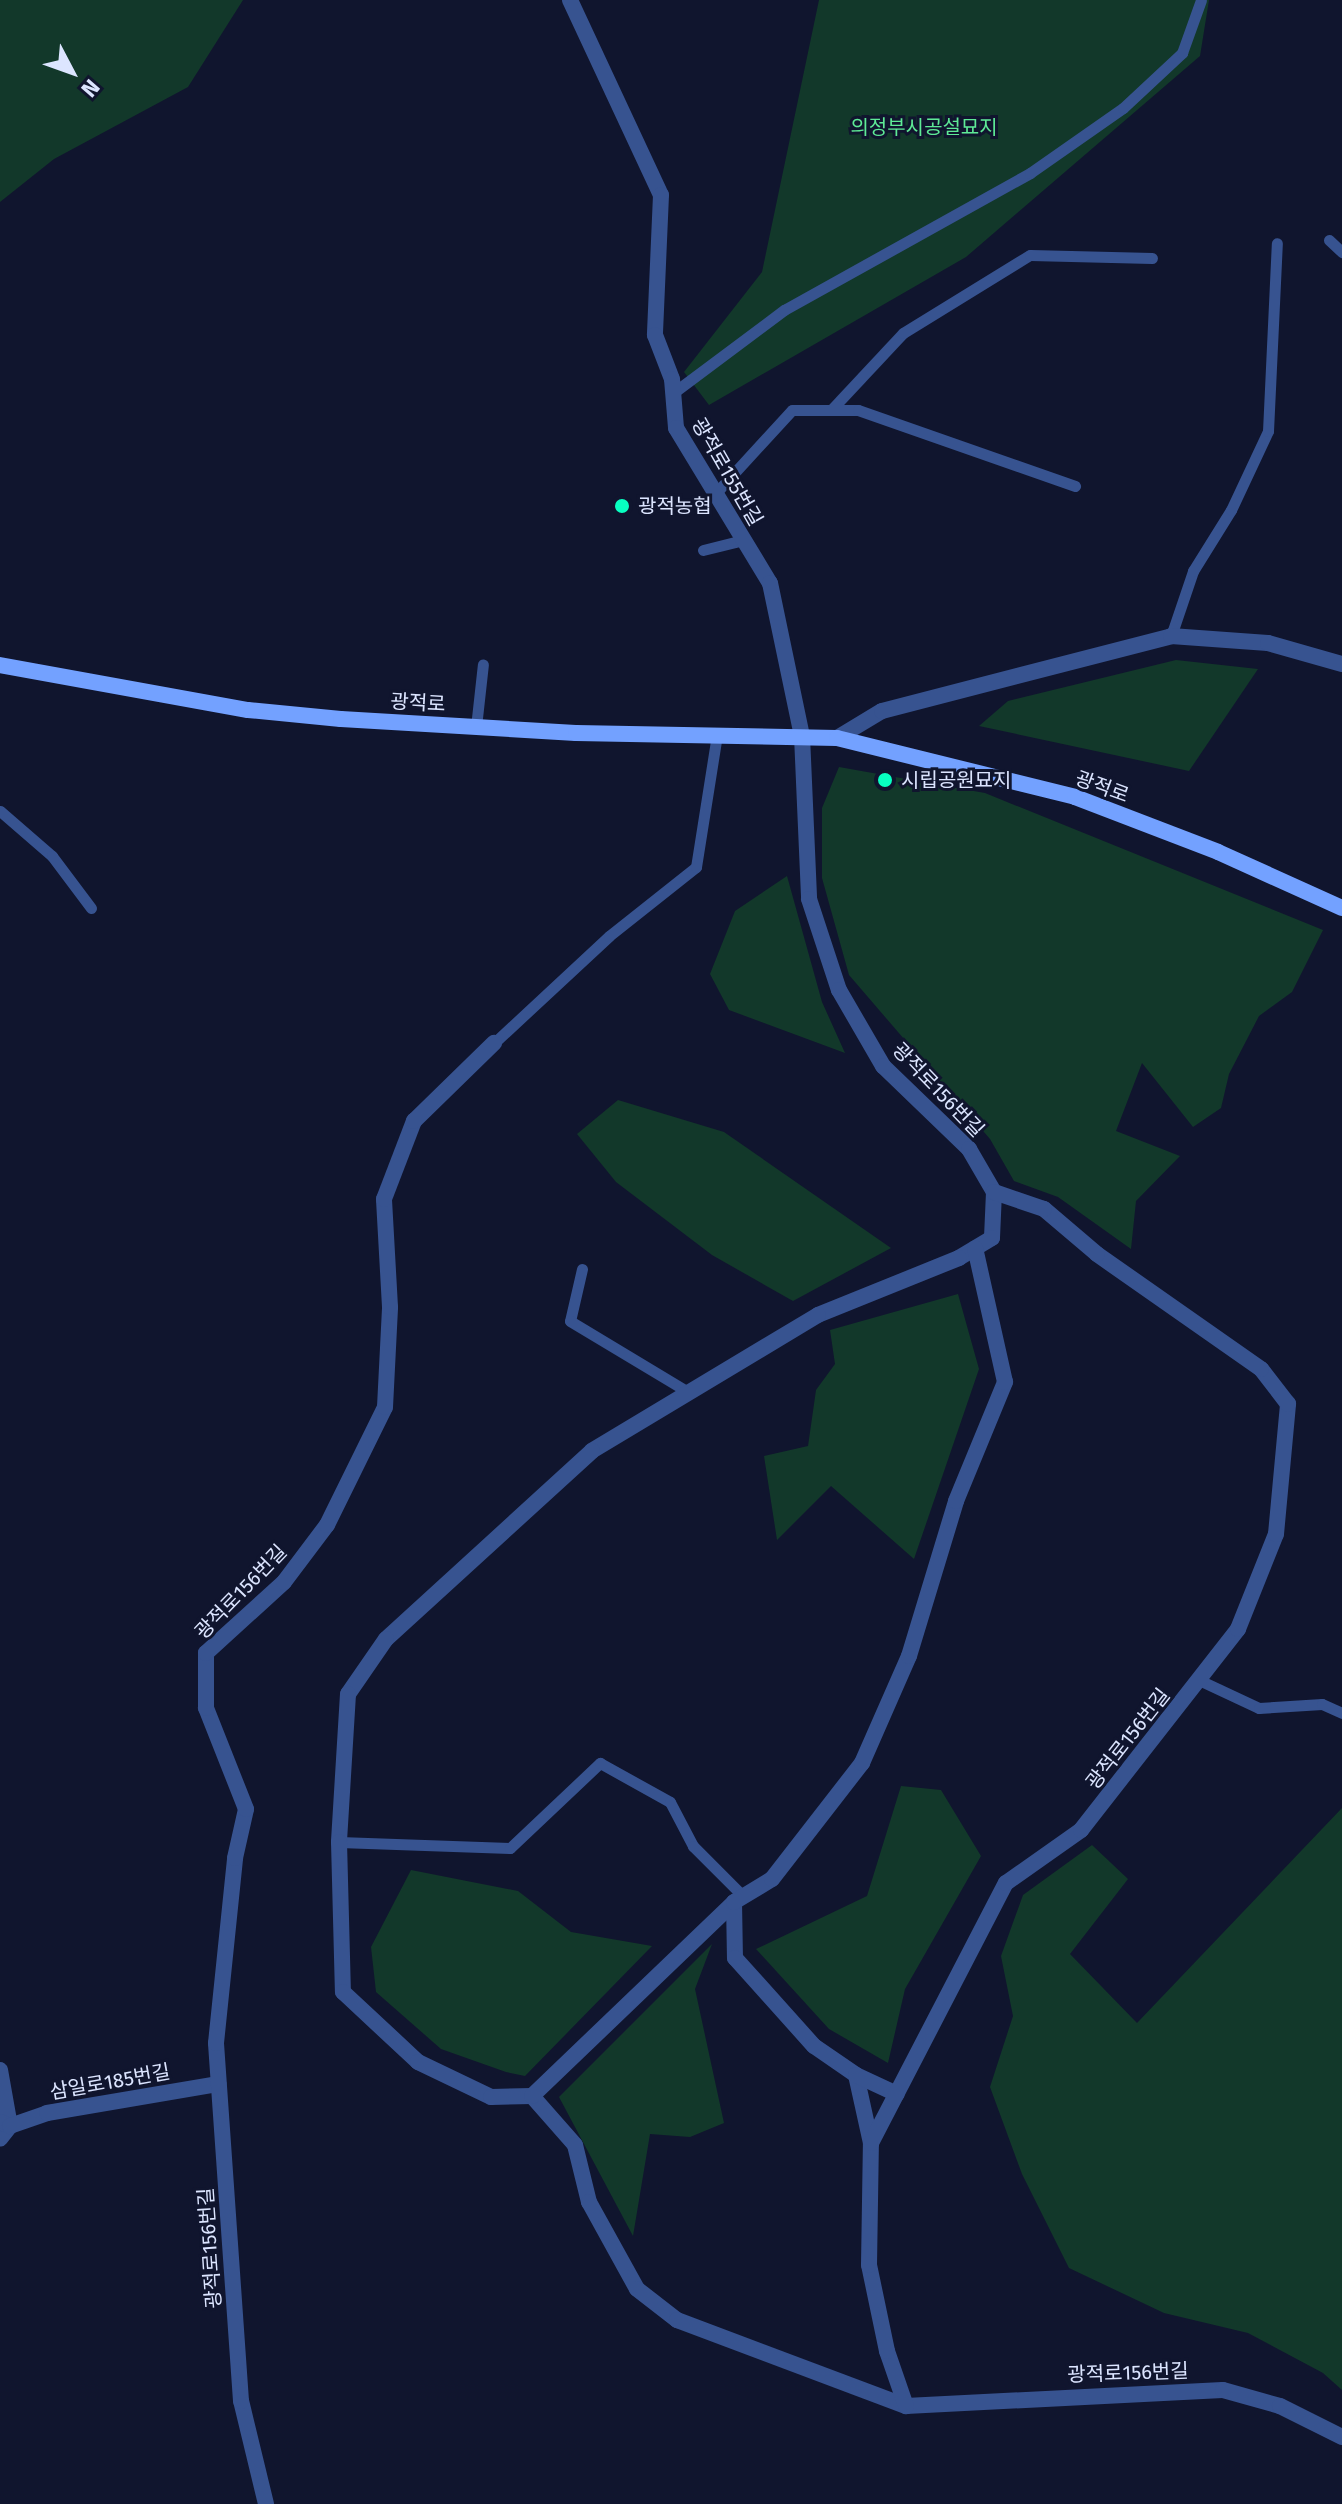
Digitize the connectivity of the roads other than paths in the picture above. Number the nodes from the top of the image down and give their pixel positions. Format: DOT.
graph roads {
  1 [pos="570,0"];
  2 [pos="1201,0"];
  3 [pos="1329,240"];
  4 [pos="1277,243"];
  5 [pos="1342,252"];
  6 [pos="1152,258"];
  7 [pos="673,393"];
  8 [pos="831,410"];
  9 [pos="1075,486"];
  10 [pos="714,495"];
  11 [pos="743,540"];
  12 [pos="703,550"];
  13 [pos="1171,636"];
  14 [pos="483,664"];
  15 [pos="1342,664"];
  16 [pos="0,665"];
  17 [pos="476,727"];
  18 [pos="717,735"];
  19 [pos="802,736"];
  20 [pos="837,738"];
  21 [pos="0,811"];
  22 [pos="91,908"];
  23 [pos="1342,908"];
  24 [pos="494,1043"];
  25 [pos="994,1192"];
  26 [pos="975,1248"];
  27 [pos="582,1269"];
  28 [pos="690,1393"];
  29 [pos="1199,1680"];
  30 [pos="1342,1713"];
  31 [pos="339,1842"];
  32 [pos="738,1899"];
  33 [pos="0,2070"];
  34 [pos="856,2075"];
  35 [pos="219,2084"];
  36 [pos="897,2094"];
  37 [pos="532,2096"];
  38 [pos="3,2129"];
  39 [pos="871,2143"];
  40 [pos="906,2406"];
  41 [pos="1342,2437"];
  42 [pos="266,2504"];
  1 -- 7 [label="street, 광적로155번길"];
  2 -- 7 [label="lane"];
  3 -- 5 [label="lane"];
  4 -- 13 [label="lane"];
  6 -- 8 [label="lane"];
  7 -- 10 [label="street, 광적로155번길"];
  8 -- 9 [label="lane"];
  8 -- 10 [label="lane"];
  10 -- 11 [label="street, 광적로155번길"];
  11 -- 12 [label="lane"];
  11 -- 19 [label="street, 광적로155번길"];
  13 -- 15 [label="street"];
  13 -- 20 [label="street"];
  14 -- 17 [label="lane"];
  16 -- 17 [label="main road, 광적로"];
  17 -- 18 [label="main road, 광적로"];
  18 -- 19 [label="main road, 광적로"];
  18 -- 24 [label="lane"];
  19 -- 20 [label="main road, 광적로"];
  19 -- 25 [label="street, 광적로156번길"];
  20 -- 23 [label="main road, 광적로"];
  21 -- 22 [label="lane"];
  24 -- 35 [label="street, 광적로156번길"];
  25 -- 26 [label="street"];
  25 -- 29 [label="street, 광적로156번길"];
  26 -- 28 [label="street"];
  26 -- 32 [label="street"];
  27 -- 28 [label="lane"];
  28 -- 31 [label="street"];
  29 -- 30 [label="lane"];
  29 -- 36 [label="street, 광적로156번길"];
  31 -- 32 [label="lane"];
  31 -- 37 [label="street"];
  32 -- 34 [label="street"];
  32 -- 37 [label="street"];
  33 -- 38 [label="street, 삼일로185번길"];
  34 -- 36 [label="street"];
  34 -- 39 [label="street"];
  35 -- 38 [label="street, 삼일로185번길"];
  35 -- 42 [label="street, 광적로156번길"];
  36 -- 39 [label="street, 광적로156번길"];
  37 -- 40 [label="street, 광적로156번길"];
  39 -- 40 [label="street, 광적로156번길"];
  40 -- 41 [label="street, 광적로156번길"];
}
